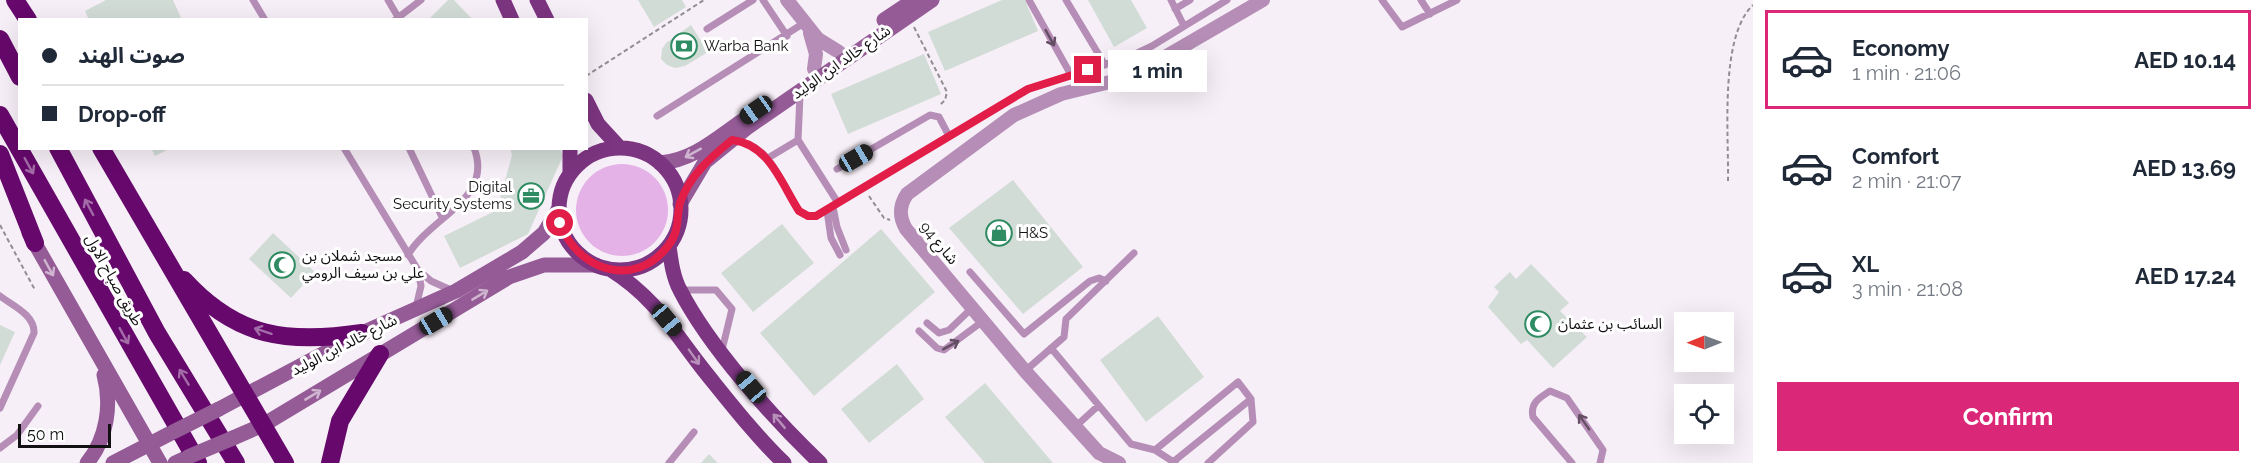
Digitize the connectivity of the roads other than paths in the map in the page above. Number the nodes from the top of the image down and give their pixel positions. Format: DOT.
graph roads {
  1 [pos="253,0"];
  2 [pos="388,0"];
  3 [pos="421,0"];
  4 [pos="503,0"];
  5 [pos="537,0"];
  6 [pos="753,0"];
  7 [pos="763,0"];
  8 [pos="787,0"];
  9 [pos="914,0"];
  10 [pos="932,0"];
  11 [pos="1029,0"];
  12 [pos="1066,0"];
  13 [pos="1171,0"];
  14 [pos="1190,0"];
  15 [pos="1227,0"];
  16 [pos="1263,0"];
  17 [pos="1382,0"];
  18 [pos="1421,0"];
  19 [pos="1457,0"];
  20 [pos="1175,9"];
  21 [pos="1430,14"];
  22 [pos="264,18"];
  23 [pos="396,18"];
  24 [pos="511,18"];
  25 [pos="546,18"];
  26 [pos="806,26"];
  27 [pos="1184,26"];
  28 [pos="707,29"];
  29 [pos="787,36"];
  30 [pos="0,39"];
  31 [pos="839,52"];
  32 [pos="1105,65"];
  33 [pos="814,69"];
  34 [pos="18,73"];
  35 [pos="1071,75"];
  36 [pos="801,89"];
  37 [pos="588,111"];
  38 [pos="0,115"];
  39 [pos="657,116"];
  40 [pos="949,136"];
  41 [pos="732,140"];
  42 [pos="798,140"];
  43 [pos="18,148"];
  44 [pos="620,148"];
  45 [pos="19,150"];
  46 [pos="59,150"];
  47 [pos="102,150"];
  48 [pos="345,150"];
  49 [pos="410,150"];
  50 [pos="474,150"];
  51 [pos="570,150"];
  52 [pos="0,154"];
  53 [pos="768,158"];
  54 [pos="660,163"];
  55 [pos="837,169"];
  56 [pos="570,174"];
  57 [pos="0,180"];
  58 [pos="680,204"];
  59 [pos="833,207"];
  60 [pos="559,208"];
  61 [pos="442,217"];
  62 [pos="35,243"];
  63 [pos="669,246"];
  64 [pos="843,252"];
  65 [pos="1134,253"];
  66 [pos="160,254"];
  67 [pos="408,255"];
  68 [pos="596,265"];
  69 [pos="418,270"];
  70 [pos="611,270"];
  71 [pos="970,272"];
  72 [pos="1106,281"];
  73 [pos="679,290"];
  74 [pos="456,291"];
  75 [pos="0,296"];
  76 [pos="972,308"];
  77 [pos="415,309"];
  78 [pos="694,314"];
  79 [pos="984,321"];
  80 [pos="927,323"];
  81 [pos="677,331"];
  82 [pos="919,331"];
  83 [pos="362,333"];
  84 [pos="1051,348"];
  85 [pos="722,353"];
  86 [pos="380,354"];
  87 [pos="98,355"];
  88 [pos="1025,371"];
  89 [pos="245,395"];
  90 [pos="1251,399"];
  91 [pos="38,406"];
  92 [pos="1098,406"];
  93 [pos="0,408"];
  94 [pos="262,425"];
  95 [pos="1075,426"];
  96 [pos="694,432"];
  97 [pos="149,444"];
  98 [pos="0,448"];
  99 [pos="1155,450"];
  100 [pos="1100,458"];
  101 [pos="776,460"];
  102 [pos="187,461"];
  103 [pos="1174,462"];
  104 [pos="87,463"];
  105 [pos="113,463"];
  106 [pos="160,463"];
  107 [pos="236,463"];
  108 [pos="285,463"];
  109 [pos="330,463"];
  110 [pos="669,463"];
  111 [pos="820,463"];
  112 [pos="1119,463"];
  113 [pos="1208,463"];
  114 [pos="1572,463"];
  115 [pos="1600,463"];
  1 -- 22 [label="lane"];
  2 -- 23 [label="lane"];
  3 -- 23 [label="lane"];
  4 -- 24 [label="main road"];
  5 -- 25 [label="main road"];
  6 -- 28 [label="lane"];
  7 -- 29 [label="lane"];
  8 -- 26 [label="street"];
  9 -- 31 [label="main road, شارع خالد ابن الوليد"];
  10 -- 36 [label="main road, شارع خالد ابن الوليد"];
  11 -- 35 [label="lane, one-way"];
  12 -- 32 [label="lane"];
  13 -- 20 [label="lane"];
  14 -- 20 [label="lane"];
  15 -- 27 [label="lane"];
  16 -- 76 [label="street, شارع 94"];
  17 -- 21 [label="lane"];
  18 -- 21 [label="lane"];
  19 -- 21 [label="lane"];
  20 -- 27 [label="lane"];
  26 -- 29 [label="lane"];
  26 -- 31 [label="street"];
  26 -- 33 [label="street"];
  27 -- 32 [label="lane"];
  29 -- 39 [label="lane"];
  30 -- 34 [label="highway"];
  31 -- 33 [label="main road, شارع خالد ابن الوليد"];
  32 -- 35 [label="lane"];
  33 -- 54 [label="main road, شارع خالد ابن الوليد, one-way"];
  35 -- 40 [label="lane"];
  36 -- 41 [label="main road, شارع خالد ابن الوليد"];
  36 -- 42 [label="lane"];
  37 -- 44 [label="main road"];
  38 -- 43 [label="highway, طريق صباح الاول, one-way"];
  40 -- 55 [label="lane"];
  40 -- 59 [label="lane"];
  41 -- 53 [label="lane"];
  41 -- 58 [label="main road, شارع خالد ابن الوليد"];
  42 -- 53 [label="lane"];
  42 -- 59 [label="lane"];
  44 -- 54 [label="main road"];
  44 -- 56 [label="main road"];
  45 -- 102 [label="highway, طريق صباح الاول, one-way"];
  107 -- 46 [label="highway, طريق صباح الاول, one-way"];
  47 -- 66 [label="highway"];
  48 -- 67 [label="lane"];
  49 -- 61 [label="lane"];
  50 -- 61 [label="lane"];
  51 -- 56 [label="main road"];
  52 -- 62 [label="highway"];
  53 -- 59 [label="lane"];
  54 -- 58 [label="main road"];
  56 -- 60 [label="main road"];
  57 -- 62 [label="main road"];
  58 -- 63 [label="main road"];
  59 -- 64 [label="lane"];
  60 -- 68 [label="main road"];
  60 -- 74 [label="main road, شارع خالد ابن الوليد"];
  61 -- 67 [label="lane"];
  62 -- 87 [label="main road, one-way"];
  63 -- 70 [label="main road"];
  63 -- 73 [label="main road"];
  65 -- 72 [label="lane"];
  83 -- 66 [label="highway, one-way"];
  66 -- 89 [label="highway"];
  67 -- 69 [label="lane"];
  68 -- 70 [label="main road"];
  86 -- 68 [label="main road, شارع خالد ابن الوليد, one-way"];
  69 -- 74 [label="lane"];
  69 -- 77 [label="lane"];
  70 -- 81 [label="main road"];
  71 -- 72 [label="lane"];
  72 -- 84 [label="lane"];
  73 -- 78 [label="main road"];
  73 -- 85 [label="lane"];
  74 -- 77 [label="main road, شارع خالد ابن الوليد"];
  75 -- 93 [label="lane"];
  76 -- 79 [label="street, شارع 94"];
  76 -- 80 [label="lane"];
  77 -- 83 [label="main road, شارع خالد ابن الوليد"];
  78 -- 81 [label="main road"];
  78 -- 85 [label="main road"];
  82 -- 79 [label="lane, one-way"];
  79 -- 88 [label="street, شارع 94"];
  81 -- 101 [label="main road, one-way"];
  83 -- 89 [label="main road, شارع خالد ابن الوليد"];
  84 -- 88 [label="lane"];
  84 -- 92 [label="lane"];
  111 -- 85 [label="main road, one-way"];
  94 -- 86 [label="main road, شارع خالد ابن الوليد, one-way"];
  86 -- 109 [label="highway"];
  87 -- 97 [label="main road"];
  87 -- 104 [label="main road"];
  88 -- 95 [label="street, شارع 94"];
  89 -- 94 [label="highway"];
  89 -- 97 [label="main road, شارع خالد ابن الوليد, bridge"];
  90 -- 99 [label="lane"];
  90 -- 103 [label="lane"];
  90 -- 113 [label="lane"];
  91 -- 98 [label="lane"];
  92 -- 95 [label="lane"];
  92 -- 99 [label="lane"];
  94 -- 102 [label="main road, شارع خالد ابن الوليد, bridge"];
  94 -- 108 [label="highway"];
  95 -- 100 [label="street, شارع 94"];
  96 -- 110 [label="lane"];
  97 -- 105 [label="main road, شارع خالد ابن الوليد"];
  97 -- 106 [label="main road"];
  99 -- 103 [label="lane"];
  100 -- 112 [label="street, شارع 94"];
  115 -- 114 [label="lane, one-way"];
}
